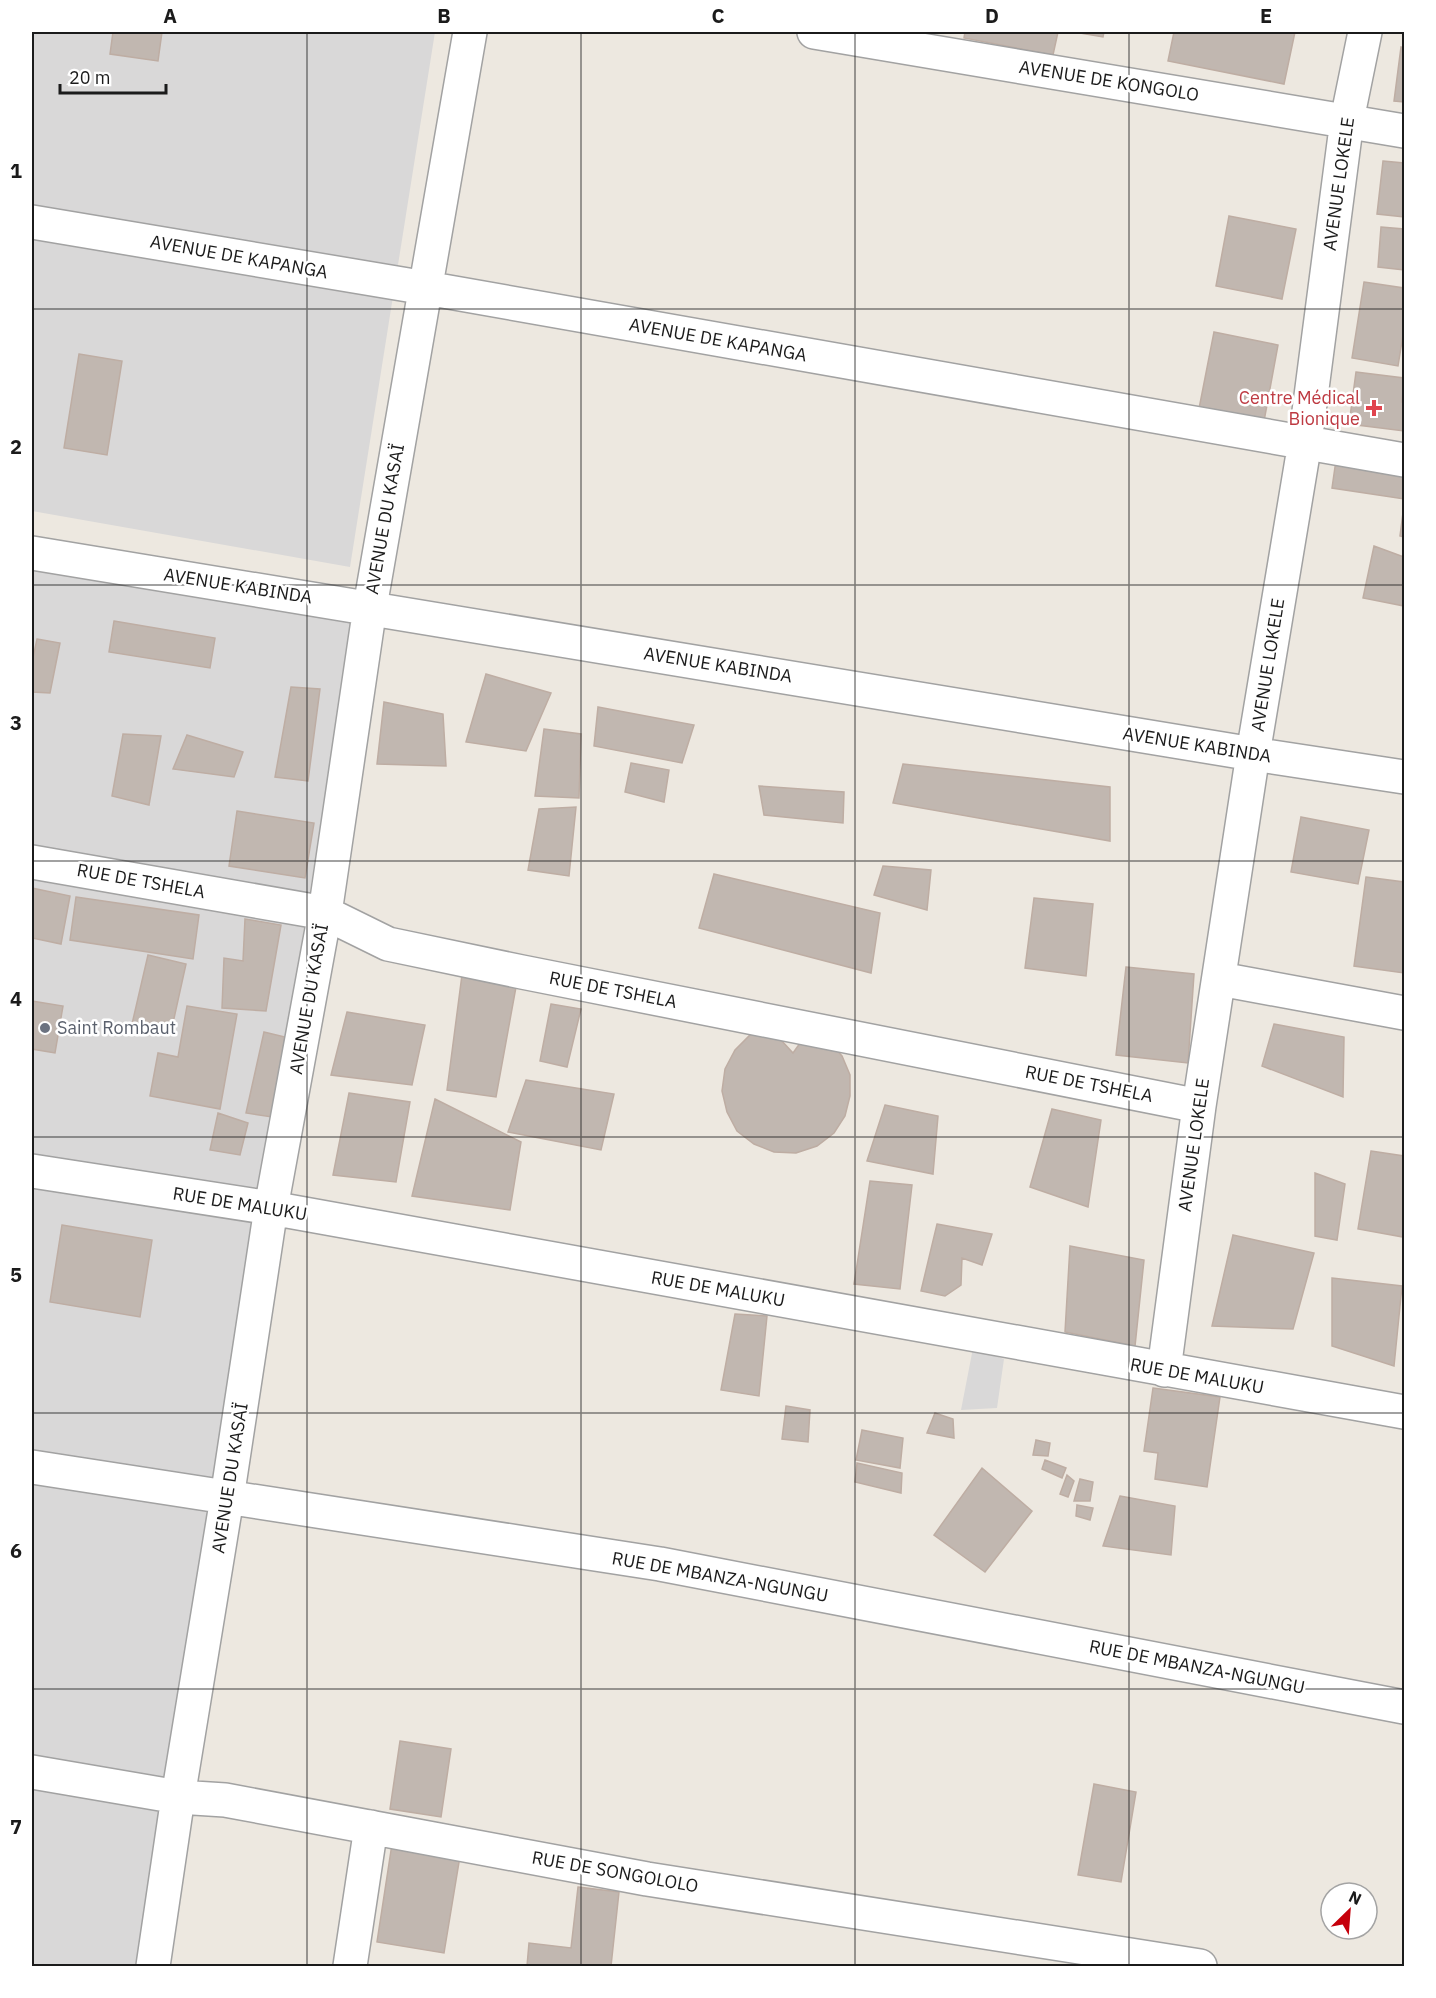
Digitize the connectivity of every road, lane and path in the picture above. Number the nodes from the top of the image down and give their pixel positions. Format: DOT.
graph roads {
  1 [pos="470,32"];
  2 [pos="814,32"];
  3 [pos="1365,32"];
  4 [pos="1347,120"];
  5 [pos="1404,130"];
  6 [pos="32,222"];
  7 [pos="426,288"];
  8 [pos="1305,442"];
  9 [pos="1404,460"];
  10 [pos="32,553"];
  11 [pos="370,607"];
  12 [pos="1253,754"];
  13 [pos="1404,777"];
  14 [pos="32,862"];
  15 [pos="325,913"];
  16 [pos="1220,979"];
  17 [pos="1404,1013"];
  18 [pos="1199,1106"];
  19 [pos="32,1171"];
  20 [pos="271,1208"];
  21 [pos="1164,1370"];
  22 [pos="1404,1412"];
  23 [pos="32,1467"];
  24 [pos="227,1498"];
  25 [pos="1404,1707"];
  26 [pos="32,1772"];
  27 [pos="178,1797"];
  28 [pos="371,1827"];
  29 [pos="153,1966"];
  30 [pos="350,1966"];
  31 [pos="1200,1966"];
  1 -- 7 [label="street, AVENUE DU KASAÏ"];
  2 -- 4 [label="street, AVENUE DE KONGOLO"];
  3 -- 4 [label="street, AVENUE LOKELE"];
  4 -- 5 [label="street, AVENUE DE KONGOLO"];
  4 -- 8 [label="street, AVENUE LOKELE"];
  6 -- 7 [label="street, AVENUE DE KAPANGA"];
  7 -- 8 [label="street, AVENUE DE KAPANGA"];
  7 -- 11 [label="street, AVENUE DU KASAÏ"];
  8 -- 9 [label="street, AVENUE DE KAPANGA"];
  8 -- 12 [label="street, AVENUE LOKELE"];
  10 -- 11 [label="street, AVENUE KABINDA"];
  11 -- 12 [label="street, AVENUE KABINDA"];
  11 -- 15 [label="street, AVENUE DU KASAÏ"];
  12 -- 13 [label="street, AVENUE KABINDA"];
  12 -- 16 [label="street, AVENUE LOKELE"];
  14 -- 15 [label="street, RUE DE TSHELA"];
  15 -- 18 [label="street, RUE DE TSHELA"];
  15 -- 20 [label="street, AVENUE DU KASAÏ"];
  16 -- 17 [label="street"];
  16 -- 18 [label="street, AVENUE LOKELE"];
  18 -- 21 [label="street, AVENUE LOKELE"];
  19 -- 20 [label="street, RUE DE MALUKU"];
  20 -- 21 [label="street, RUE DE MALUKU"];
  20 -- 24 [label="street, AVENUE DU KASAÏ"];
  21 -- 22 [label="street, RUE DE MALUKU"];
  23 -- 24 [label="street, RUE DE MBANZA-NGUNGU"];
  24 -- 25 [label="street, RUE DE MBANZA-NGUNGU"];
  24 -- 27 [label="street, AVENUE DU KASAÏ"];
  26 -- 27 [label="street, RUE DE SONGOLOLO"];
  27 -- 28 [label="street, RUE DE SONGOLOLO"];
  27 -- 29 [label="street, AVENUE DU KASAÏ"];
  28 -- 30 [label="street"];
  28 -- 31 [label="street, RUE DE SONGOLOLO"];
}
